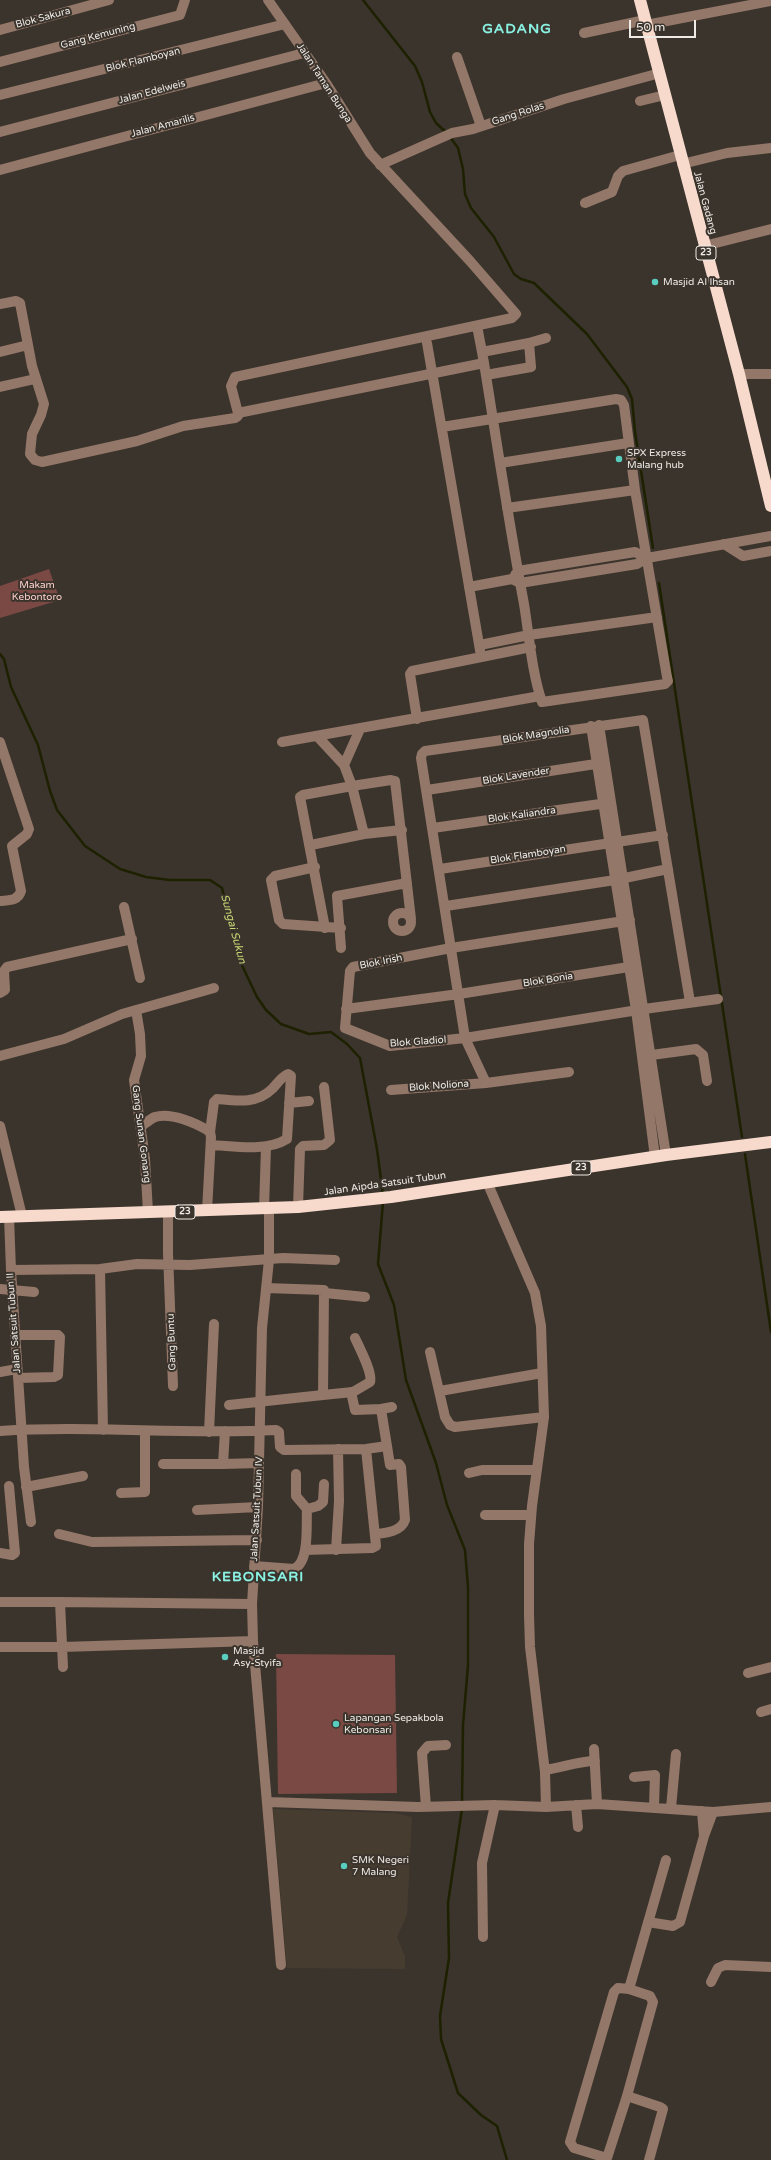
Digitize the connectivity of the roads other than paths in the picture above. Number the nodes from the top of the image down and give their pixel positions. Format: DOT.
graph roads {
  1 [pos="109,0"];
  2 [pos="184,0"];
  3 [pos="268,0"];
  4 [pos="640,0"];
  5 [pos="771,1"];
  6 [pos="646,23"];
  7 [pos="285,24"];
  8 [pos="0,30"];
  9 [pos="584,33"];
  10 [pos="304,53"];
  11 [pos="457,57"];
  12 [pos="0,62"];
  13 [pos="660,73"];
  14 [pos="326,83"];
  15 [pos="0,95"];
  16 [pos="665,95"];
  17 [pos="640,101"];
  18 [pos="481,126"];
  19 [pos="0,132"];
  20 [pos="771,148"];
  21 [pos="681,160"];
  22 [pos="380,165"];
  23 [pos="0,170"];
  24 [pos="585,203"];
  25 [pos="771,229"];
  26 [pos="704,246"];
  27 [pos="0,304"];
  28 [pos="478,331"];
  29 [pos="546,338"];
  30 [pos="427,343"];
  31 [pos="529,343"];
  32 [pos="28,345"];
  33 [pos="0,352"];
  34 [pos="482,352"];
  35 [pos="484,363"];
  36 [pos="433,374"];
  37 [pos="739,374"];
  38 [pos="771,374"];
  39 [pos="486,375"];
  40 [pos="36,379"];
  41 [pos="0,387"];
  42 [pos="238,413"];
  43 [pos="493,418"];
  44 [pos="442,427"];
  45 [pos="628,443"];
  46 [pos="500,463"];
  47 [pos="635,490"];
  48 [pos="771,506"];
  49 [pos="507,508"];
  50 [pos="771,536"];
  51 [pos="724,544"];
  52 [pos="771,552"];
  53 [pos="647,558"];
  54 [pos="586,561"];
  55 [pos="588,572"];
  56 [pos="517,577"];
  57 [pos="468,586"];
  58 [pos="656,616"];
  59 [pos="529,635"];
  60 [pos="480,645"];
  61 [pos="531,647"];
  62 [pos="481,656"];
  63 [pos="540,696"];
  64 [pos="417,719"];
  65 [pos="595,726"];
  66 [pos="360,729"];
  67 [pos="318,737"];
  68 [pos="0,742"];
  69 [pos="282,742"];
  70 [pos="601,764"];
  71 [pos="344,766"];
  72 [pos="352,786"];
  73 [pos="426,790"];
  74 [pos="606,803"];
  75 [pos="433,828"];
  76 [pos="402,830"];
  77 [pos="364,834"];
  78 [pos="663,835"];
  79 [pos="612,842"];
  80 [pos="311,845"];
  81 [pos="315,867"];
  82 [pos="440,869"];
  83 [pos="668,869"];
  84 [pos="619,879"];
  85 [pos="407,883"];
  86 [pos="337,896"];
  87 [pos="320,899"];
  88 [pos="409,899"];
  89 [pos="0,901"];
  90 [pos="446,906"];
  91 [pos="124,907"];
  92 [pos="398,914"];
  93 [pos="412,919"];
  94 [pos="626,921"];
  95 [pos="325,928"];
  96 [pos="341,928"];
  97 [pos="132,939"];
  98 [pos="341,948"];
  99 [pos="451,948"];
  100 [pos="633,966"];
  101 [pos="140,978"];
  102 [pos="214,988"];
  103 [pos="0,993"];
  104 [pos="459,994"];
  105 [pos="718,999"];
  106 [pos="690,1002"];
  107 [pos="346,1009"];
  108 [pos="136,1010"];
  109 [pos="640,1010"];
  110 [pos="465,1038"];
  111 [pos="0,1056"];
  112 [pos="647,1056"];
  113 [pos="569,1072"];
  114 [pos="707,1081"];
  115 [pos="486,1083"];
  116 [pos="324,1087"];
  117 [pos="391,1090"];
  118 [pos="309,1101"];
  119 [pos="289,1103"];
  120 [pos="0,1126"];
  121 [pos="142,1126"];
  122 [pos="210,1132"];
  123 [pos="771,1142"];
  124 [pos="210,1145"];
  125 [pos="266,1147"];
  126 [pos="661,1156"];
  127 [pos="487,1182"];
  128 [pos="298,1207"];
  129 [pos="266,1209"];
  130 [pos="207,1211"];
  131 [pos="148,1212"];
  132 [pos="168,1212"];
  133 [pos="10,1217"];
  134 [pos="269,1260"];
  135 [pos="335,1260"];
  136 [pos="168,1264"];
  137 [pos="100,1269"];
  138 [pos="11,1270"];
  139 [pos="266,1288"];
  140 [pos="0,1289"];
  141 [pos="12,1290"];
  142 [pos="34,1292"];
  143 [pos="325,1293"];
  144 [pos="365,1297"];
  145 [pos="214,1324"];
  146 [pos="15,1335"];
  147 [pos="355,1338"];
  148 [pos="430,1352"];
  149 [pos="0,1372"];
  150 [pos="542,1373"];
  151 [pos="18,1374"];
  152 [pos="173,1386"];
  153 [pos="440,1391"];
  154 [pos="351,1392"];
  155 [pos="323,1395"];
  156 [pos="262,1401"];
  157 [pos="229,1405"];
  158 [pos="392,1407"];
  159 [pos="381,1409"];
  160 [pos="544,1417"];
  161 [pos="21,1429"];
  162 [pos="103,1430"];
  163 [pos="0,1431"];
  164 [pos="226,1431"];
  165 [pos="260,1431"];
  166 [pos="146,1432"];
  167 [pos="208,1432"];
  168 [pos="387,1446"];
  169 [pos="338,1449"];
  170 [pos="366,1449"];
  171 [pos="259,1463"];
  172 [pos="163,1464"];
  173 [pos="223,1464"];
  174 [pos="537,1470"];
  175 [pos="469,1473"];
  176 [pos="296,1474"];
  177 [pos="82,1476"];
  178 [pos="324,1484"];
  179 [pos="9,1486"];
  180 [pos="26,1487"];
  181 [pos="121,1493"];
  182 [pos="258,1507"];
  183 [pos="307,1509"];
  184 [pos="197,1510"];
  185 [pos="486,1515"];
  186 [pos="532,1515"];
  187 [pos="31,1522"];
  188 [pos="59,1534"];
  189 [pos="375,1534"];
  190 [pos="257,1540"];
  191 [pos="306,1550"];
  192 [pos="336,1550"];
  193 [pos="0,1553"];
  194 [pos="254,1566"];
  195 [pos="0,1602"];
  196 [pos="60,1602"];
  197 [pos="252,1604"];
  198 [pos="253,1641"];
  199 [pos="0,1647"];
  200 [pos="62,1647"];
  201 [pos="63,1667"];
  202 [pos="771,1667"];
  203 [pos="748,1673"];
  204 [pos="771,1709"];
  205 [pos="760,1712"];
  206 [pos="446,1745"];
  207 [pos="594,1749"];
  208 [pos="676,1754"];
  209 [pos="595,1761"];
  210 [pos="545,1770"];
  211 [pos="634,1777"];
  212 [pos="268,1802"];
  213 [pos="597,1804"];
  214 [pos="495,1805"];
  215 [pos="576,1805"];
  216 [pos="426,1807"];
  217 [pos="546,1807"];
  218 [pos="654,1807"];
  219 [pos="771,1807"];
  220 [pos="671,1808"];
  221 [pos="702,1811"];
  222 [pos="713,1812"];
  223 [pos="578,1827"];
  224 [pos="704,1836"];
  225 [pos="666,1860"];
  226 [pos="648,1922"];
  227 [pos="483,1937"];
  228 [pos="281,1965"];
  229 [pos="771,1967"];
  230 [pos="711,1982"];
  231 [pos="629,1989"];
  232 [pos="627,2096"];
  233 [pos="609,2159"];
  234 [pos="650,2160"];
  1 -- 8 [label="street, Blok Sakura"];
  2 -- 12 [label="street, Gang Kemuning"];
  3 -- 7 [label="street, Jalan Taman Bunga"];
  4 -- 6 [label="highway, Jalan Gadang / 23"];
  5 -- 6 [label="street"];
  6 -- 9 [label="street"];
  6 -- 13 [label="highway, Jalan Gadang / 23"];
  7 -- 10 [label="street, Jalan Taman Bunga"];
  7 -- 15 [label="street, Blok Flamboyan"];
  10 -- 14 [label="street, Jalan Taman Bunga"];
  10 -- 19 [label="street, Jalan Edelweis"];
  11 -- 18 [label="street"];
  13 -- 16 [label="highway, Jalan Gadang / 23"];
  13 -- 18 [label="street, Gang Rolas"];
  14 -- 22 [label="street, Jalan Taman Bunga"];
  14 -- 23 [label="street, Jalan Amarilis"];
  16 -- 17 [label="street"];
  16 -- 21 [label="highway, Jalan Gadang / 23"];
  18 -- 22 [label="street, Gang Rolas"];
  20 -- 21 [label="street"];
  21 -- 24 [label="street"];
  21 -- 26 [label="highway, Jalan Gadang / 23"];
  22 -- 42 [label="street, Jalan Taman Bunga"];
  25 -- 26 [label="street"];
  26 -- 37 [label="highway, Jalan Gadang / 23"];
  27 -- 32 [label="street"];
  28 -- 34 [label="street"];
  29 -- 31 [label="street"];
  30 -- 36 [label="street"];
  31 -- 34 [label="street"];
  31 -- 39 [label="street"];
  32 -- 33 [label="street"];
  32 -- 40 [label="street"];
  34 -- 35 [label="street"];
  35 -- 36 [label="street"];
  35 -- 39 [label="street"];
  36 -- 42 [label="street"];
  36 -- 44 [label="street"];
  37 -- 38 [label="street"];
  37 -- 48 [label="highway, Jalan Gadang / 23"];
  39 -- 43 [label="street"];
  40 -- 41 [label="street"];
  40 -- 42 [label="street"];
  43 -- 44 [label="street"];
  43 -- 45 [label="street"];
  43 -- 46 [label="street"];
  44 -- 57 [label="street"];
  45 -- 46 [label="street"];
  45 -- 47 [label="street"];
  46 -- 49 [label="street"];
  47 -- 49 [label="street"];
  47 -- 53 [label="street"];
  49 -- 56 [label="street"];
  50 -- 51 [label="street"];
  51 -- 52 [label="street"];
  51 -- 53 [label="street"];
  53 -- 54 [label="street"];
  53 -- 55 [label="street"];
  53 -- 58 [label="street"];
  54 -- 55 [label="street"];
  54 -- 56 [label="street"];
  55 -- 56 [label="street"];
  56 -- 57 [label="street"];
  56 -- 59 [label="street"];
  57 -- 60 [label="street"];
  58 -- 59 [label="street"];
  58 -- 63 [label="street"];
  59 -- 60 [label="street"];
  59 -- 61 [label="street"];
  60 -- 62 [label="street"];
  61 -- 62 [label="street"];
  61 -- 63 [label="street"];
  62 -- 64 [label="street"];
  63 -- 64 [label="street"];
  64 -- 66 [label="street"];
  65 -- 70 [label="street"];
  65 -- 73 [label="street, Blok Magnolia"];
  65 -- 78 [label="street, Blok Magnolia"];
  66 -- 67 [label="street"];
  66 -- 71 [label="street"];
  67 -- 69 [label="street"];
  67 -- 71 [label="street"];
  68 -- 89 [label="street"];
  70 -- 73 [label="street, Blok Lavender"];
  70 -- 74 [label="street"];
  71 -- 72 [label="street"];
  72 -- 76 [label="street"];
  72 -- 77 [label="street"];
  72 -- 80 [label="street"];
  73 -- 75 [label="street"];
  74 -- 75 [label="street, Blok Kaliandra"];
  74 -- 79 [label="street"];
  75 -- 82 [label="street"];
  76 -- 77 [label="street"];
  76 -- 85 [label="street"];
  77 -- 80 [label="street"];
  78 -- 79 [label="street, Blok Flamboyan"];
  78 -- 83 [label="street"];
  79 -- 82 [label="street, Blok Flamboyan"];
  79 -- 84 [label="street"];
  80 -- 81 [label="street"];
  81 -- 87 [label="street"];
  81 -- 95 [label="street"];
  82 -- 90 [label="street"];
  83 -- 84 [label="street"];
  83 -- 106 [label="street"];
  84 -- 90 [label="street"];
  84 -- 94 [label="street"];
  85 -- 86 [label="street"];
  85 -- 88 [label="street"];
  86 -- 87 [label="street"];
  86 -- 96 [label="street"];
  87 -- 95 [label="street"];
  88 -- 92 [label="street"];
  88 -- 93 [label="street"];
  90 -- 99 [label="street"];
  91 -- 97 [label="street"];
  92 -- 93 [label="street"];
  92 -- 93 [label="street"];
  94 -- 99 [label="street"];
  94 -- 100 [label="street"];
  95 -- 96 [label="street"];
  96 -- 98 [label="street"];
  97 -- 101 [label="street"];
  97 -- 103 [label="street"];
  99 -- 104 [label="street"];
  99 -- 107 [label="street, Blok Irish"];
  100 -- 104 [label="street, Blok Bonia"];
  100 -- 109 [label="street"];
  102 -- 108 [label="street"];
  104 -- 107 [label="street, Blok Bonia"];
  104 -- 110 [label="street"];
  105 -- 106 [label="street"];
  106 -- 109 [label="street"];
  107 -- 110 [label="street, Blok Gladiol"];
  108 -- 111 [label="street"];
  108 -- 121 [label="street, Gang Sunan Gonang"];
  109 -- 110 [label="street"];
  109 -- 112 [label="street"];
  110 -- 115 [label="street"];
  112 -- 114 [label="street"];
  112 -- 126 [label="street"];
  113 -- 115 [label="street, Blok Noliona"];
  115 -- 117 [label="street, Blok Noliona"];
  116 -- 128 [label="street"];
  118 -- 119 [label="street"];
  119 -- 122 [label="street"];
  119 -- 125 [label="street"];
  120 -- 133 [label="street, Jalan Satsuit Tubun II"];
  121 -- 122 [label="street"];
  121 -- 131 [label="street, Gang Sunan Gonang"];
  122 -- 124 [label="street"];
  123 -- 126 [label="highway, Jalan Aipda Satsuit Tubun / 23"];
  124 -- 125 [label="street"];
  124 -- 130 [label="street"];
  125 -- 129 [label="street, Jalan Satsuit Tubun IV"];
  126 -- 127 [label="highway, Jalan Aipda Satsuit Tubun / 23"];
  127 -- 128 [label="highway, Jalan Aipda Satsuit Tubun / 23"];
  127 -- 150 [label="street"];
  128 -- 129 [label="highway, Jalan Aipda Satsuit Tubun / 23"];
  129 -- 130 [label="highway, Jalan Aipda Satsuit Tubun / 23"];
  129 -- 134 [label="street, Jalan Satsuit Tubun IV"];
  130 -- 132 [label="highway, Jalan Aipda Satsuit Tubun / 23"];
  131 -- 132 [label="highway, Jalan Aipda Satsuit Tubun / 23"];
  131 -- 133 [label="highway, Jalan Aipda Satsuit Tubun / 23"];
  132 -- 136 [label="street, Gang Buntu"];
  133 -- 138 [label="street, Jalan Satsuit Tubun II"];
  134 -- 135 [label="street"];
  134 -- 136 [label="street"];
  134 -- 139 [label="street, Jalan Satsuit Tubun IV"];
  136 -- 137 [label="street"];
  136 -- 152 [label="street, Gang Buntu"];
  137 -- 138 [label="street"];
  137 -- 162 [label="street"];
  138 -- 141 [label="street, Jalan Satsuit Tubun II"];
  139 -- 143 [label="street"];
  139 -- 156 [label="street, Jalan Satsuit Tubun IV"];
  140 -- 141 [label="street"];
  141 -- 142 [label="street"];
  141 -- 146 [label="street, Jalan Satsuit Tubun II"];
  143 -- 144 [label="street"];
  143 -- 155 [label="street"];
  145 -- 167 [label="street"];
  146 -- 151 [label="street, Jalan Satsuit Tubun II"];
  146 -- 151 [label="street"];
  147 -- 154 [label="street"];
  148 -- 153 [label="street"];
  149 -- 151 [label="street"];
  150 -- 153 [label="street"];
  150 -- 160 [label="street"];
  151 -- 161 [label="street, Jalan Satsuit Tubun II"];
  153 -- 160 [label="street"];
  154 -- 155 [label="street"];
  154 -- 159 [label="street"];
  155 -- 156 [label="street"];
  156 -- 157 [label="street"];
  156 -- 165 [label="street, Jalan Satsuit Tubun IV"];
  158 -- 159 [label="street"];
  159 -- 168 [label="street"];
  160 -- 174 [label="street"];
  161 -- 162 [label="street"];
  161 -- 163 [label="street"];
  161 -- 180 [label="street, Jalan Satsuit Tubun II"];
  162 -- 166 [label="street"];
  164 -- 165 [label="street"];
  164 -- 167 [label="street"];
  164 -- 173 [label="street"];
  165 -- 169 [label="street"];
  165 -- 171 [label="street, Jalan Satsuit Tubun IV"];
  166 -- 167 [label="street"];
  166 -- 181 [label="street"];
  168 -- 170 [label="street"];
  168 -- 189 [label="street"];
  169 -- 170 [label="street"];
  169 -- 192 [label="street"];
  170 -- 189 [label="street"];
  171 -- 173 [label="street"];
  171 -- 182 [label="street, Jalan Satsuit Tubun IV"];
  172 -- 173 [label="street"];
  174 -- 175 [label="street"];
  174 -- 186 [label="street"];
  176 -- 183 [label="street"];
  177 -- 180 [label="street"];
  178 -- 183 [label="street"];
  179 -- 193 [label="street"];
  180 -- 187 [label="street, Jalan Satsuit Tubun II"];
  182 -- 184 [label="street"];
  182 -- 190 [label="street, Jalan Satsuit Tubun IV"];
  183 -- 191 [label="street"];
  185 -- 186 [label="street"];
  186 -- 210 [label="street"];
  188 -- 190 [label="street"];
  189 -- 192 [label="street"];
  190 -- 194 [label="street, Jalan Satsuit Tubun IV"];
  191 -- 192 [label="street"];
  191 -- 194 [label="street"];
  194 -- 197 [label="street, Jalan Satsuit Tubun IV"];
  195 -- 196 [label="street"];
  196 -- 197 [label="street"];
  196 -- 200 [label="street"];
  197 -- 198 [label="street, Jalan Satsuit Tubun IV"];
  198 -- 200 [label="street"];
  198 -- 212 [label="street, Jalan Satsuit Tubun IV"];
  199 -- 200 [label="street"];
  200 -- 201 [label="street"];
  202 -- 203 [label="street"];
  204 -- 205 [label="street"];
  206 -- 216 [label="street"];
  207 -- 209 [label="street"];
  208 -- 220 [label="street"];
  209 -- 210 [label="street"];
  209 -- 213 [label="street"];
  210 -- 217 [label="street"];
  211 -- 218 [label="street"];
  212 -- 216 [label="street"];
  212 -- 228 [label="street, Jalan Satsuit Tubun IV"];
  213 -- 215 [label="street"];
  213 -- 218 [label="street"];
  214 -- 216 [label="street"];
  214 -- 217 [label="street"];
  214 -- 227 [label="street"];
  215 -- 217 [label="street"];
  215 -- 223 [label="street"];
  218 -- 220 [label="street"];
  219 -- 222 [label="street"];
  220 -- 221 [label="street"];
  221 -- 222 [label="street"];
  221 -- 224 [label="street"];
  222 -- 224 [label="street"];
  224 -- 226 [label="street"];
  225 -- 226 [label="street"];
  226 -- 231 [label="street"];
  229 -- 230 [label="street"];
  231 -- 232 [label="street"];
  231 -- 233 [label="street"];
  232 -- 233 [label="street"];
  232 -- 234 [label="street"];
}
